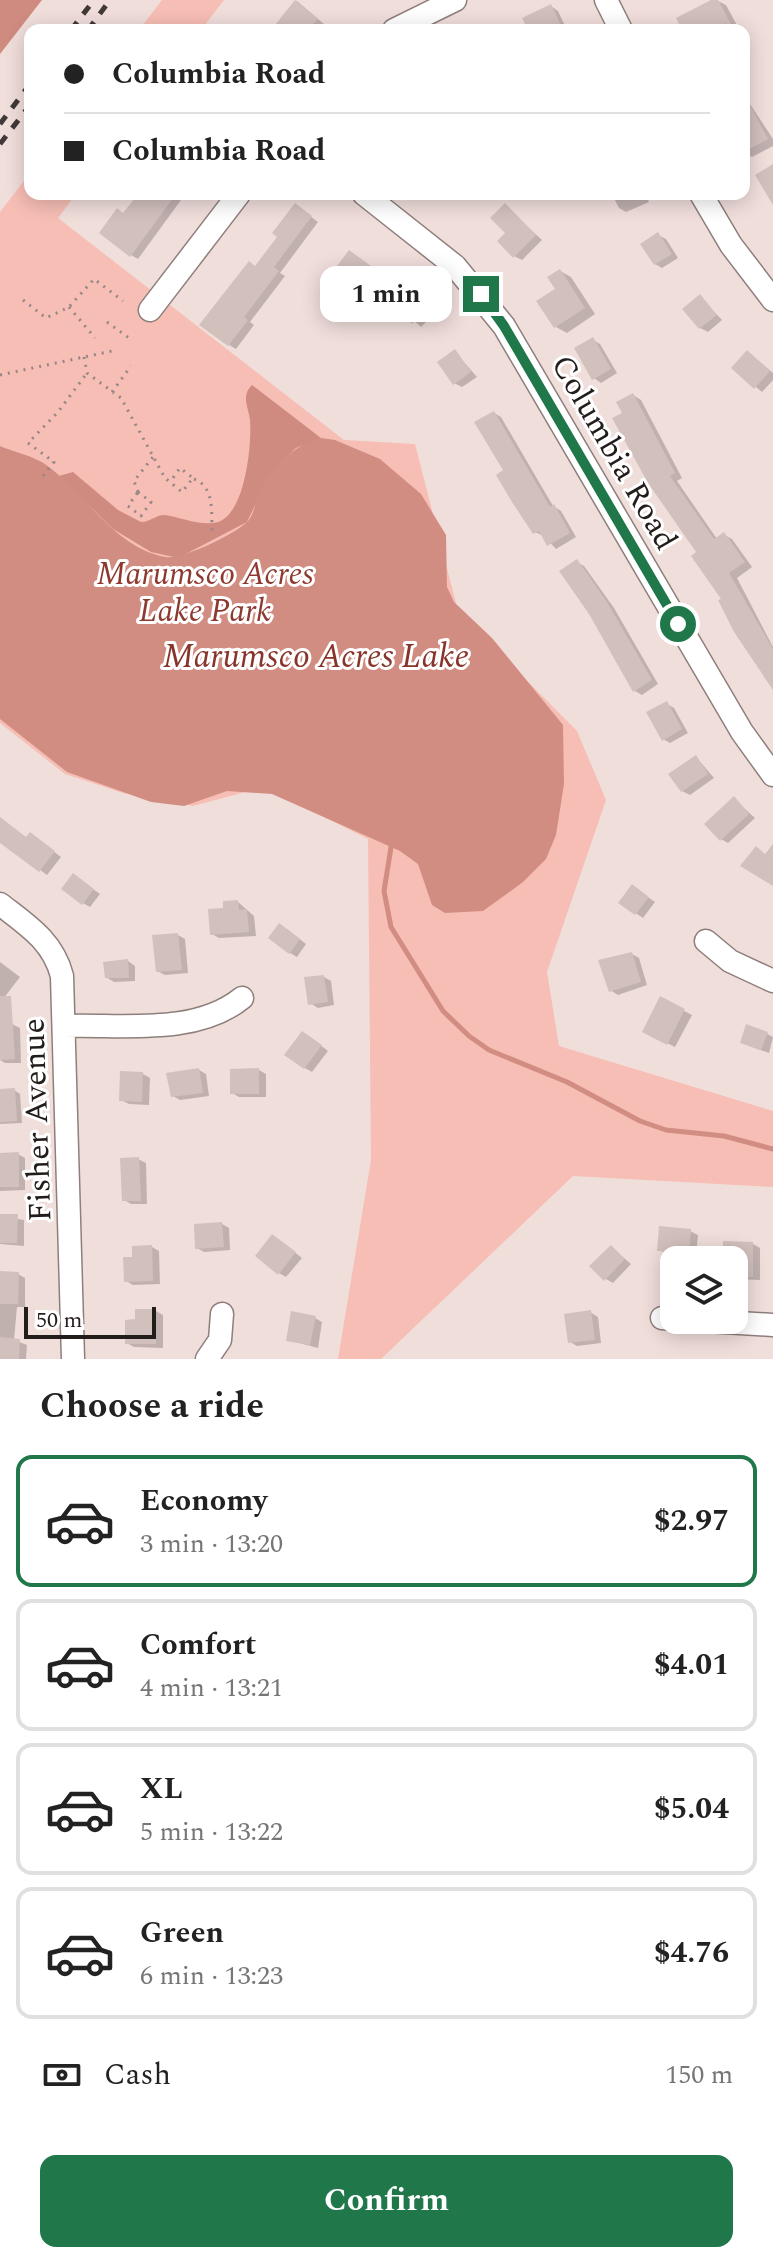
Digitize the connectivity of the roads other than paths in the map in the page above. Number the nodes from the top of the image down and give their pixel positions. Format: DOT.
graph roads {
  1 [pos="455,0"];
  2 [pos="606,0"];
  3 [pos="406,24"];
  4 [pos="618,24"];
  5 [pos="234,200"];
  6 [pos="372,200"];
  7 [pos="705,200"];
  8 [pos="773,300"];
  9 [pos="150,310"];
  10 [pos="773,775"];
  11 [pos="0,904"];
  12 [pos="706,941"];
  13 [pos="773,981"];
  14 [pos="242,998"];
  15 [pos="65,1026"];
  16 [pos="222,1314"];
  17 [pos="748,1323"];
  18 [pos="773,1325"];
  19 [pos="73,1359"];
  20 [pos="207,1359"];
  1 -- 3 [label="street"];
  2 -- 4 [label="street"];
  5 -- 9 [label="street"];
  6 -- 10 [label="street, Columbia Road"];
  7 -- 8 [label="street"];
  11 -- 15 [label="street, Fisher Avenue"];
  12 -- 13 [label="street"];
  14 -- 15 [label="street"];
  15 -- 19 [label="street, Fisher Avenue"];
  16 -- 20 [label="street"];
  17 -- 18 [label="street"];
}
